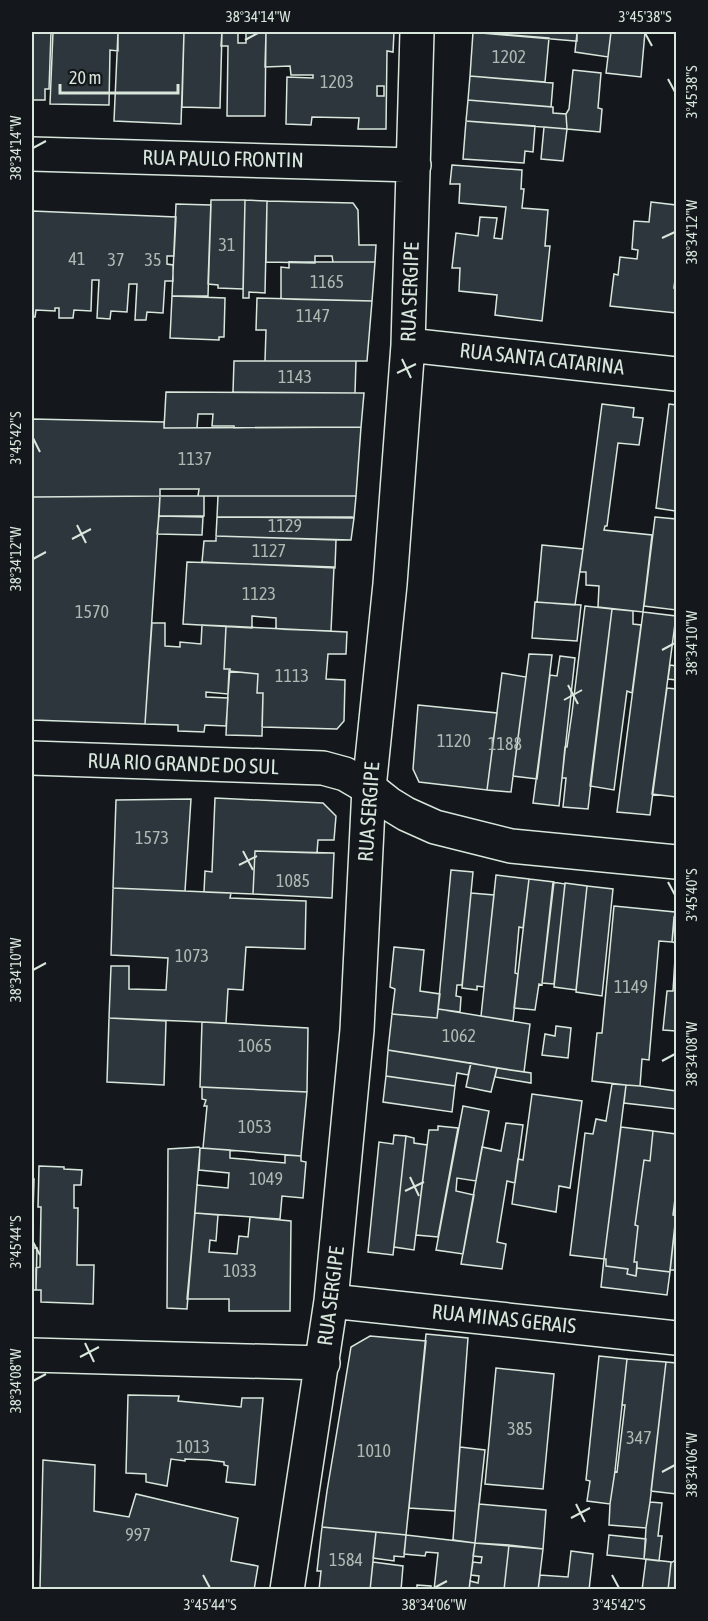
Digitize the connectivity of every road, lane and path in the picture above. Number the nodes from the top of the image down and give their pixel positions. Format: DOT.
graph roads {
  1 [pos="417,32"];
  2 [pos="32,154"];
  3 [pos="414,165"];
  4 [pos="408,345"];
  5 [pos="676,374"];
  6 [pos="32,758"];
  7 [pos="369,788"];
  8 [pos="676,862"];
  9 [pos="331,1301"];
  10 [pos="676,1338"];
  11 [pos="32,1355"];
  12 [pos="323,1363"];
  13 [pos="287,1590"];
  1 -- 3 [label="street, RUA SERGIPE"];
  2 -- 3 [label="street, RUA PAULO FRONTIN"];
  3 -- 4 [label="street, RUA SERGIPE"];
  4 -- 5 [label="street, RUA SANTA CATARINA"];
  4 -- 7 [label="street, RUA SERGIPE"];
  6 -- 7 [label="street, RUA RIO GRANDE DO SUL"];
  7 -- 8 [label="street, RUA RIO GRANDE DO SUL"];
  7 -- 9 [label="street, RUA SERGIPE"];
  9 -- 10 [label="street, RUA MINAS GERAIS"];
  9 -- 12 [label="street, RUA SERGIPE"];
  11 -- 12 [label="street"];
  12 -- 13 [label="street, RUA SERGIPE"];
}
